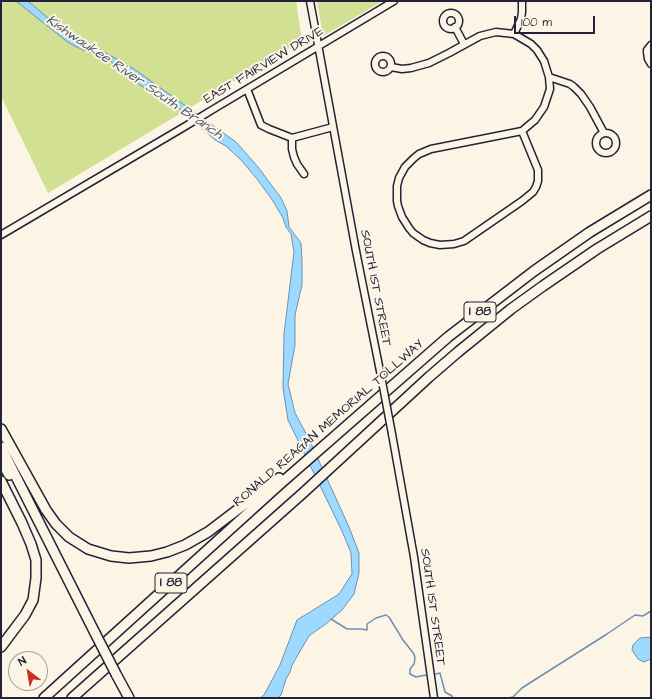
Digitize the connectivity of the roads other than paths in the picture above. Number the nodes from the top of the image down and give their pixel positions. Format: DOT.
graph roads {
  1 [pos="310,1"];
  2 [pos="394,1"];
  3 [pos="522,1"];
  4 [pos="455,27"];
  5 [pos="514,34"];
  6 [pos="464,44"];
  7 [pos="318,46"];
  8 [pos="649,48"];
  9 [pos="651,64"];
  10 [pos="391,67"];
  11 [pos="549,76"];
  12 [pos="247,89"];
  13 [pos="333,127"];
  14 [pos="522,131"];
  15 [pos="604,133"];
  16 [pos="292,138"];
  17 [pos="304,174"];
  18 [pos="651,196"];
  19 [pos="651,216"];
  20 [pos="1,235"];
  21 [pos="1,429"];
  22 [pos="1,447"];
  23 [pos="1,461"];
  24 [pos="297,467"];
  25 [pos="1,481"];
  26 [pos="94,634"];
  27 [pos="1,647"];
  28 [pos="100,674"];
  29 [pos="115,675"];
  30 [pos="44,698"];
  31 [pos="72,698"];
  32 [pos="80,698"];
  33 [pos="124,698"];
  34 [pos="129,698"];
  35 [pos="434,698"];
  1 -- 7 [label="street, SOUTH 1ST STREET"];
  2 -- 7 [label="street, EAST FAIRVIEW DRIVE"];
  3 -- 5 [label="street"];
  4 -- 6 [label="street"];
  5 -- 6 [label="street"];
  5 -- 11 [label="street"];
  6 -- 10 [label="street"];
  7 -- 12 [label="street, EAST FAIRVIEW DRIVE"];
  7 -- 13 [label="street, SOUTH 1ST STREET"];
  8 -- 9 [label="street"];
  11 -- 14 [label="street"];
  11 -- 15 [label="street"];
  12 -- 16 [label="street"];
  12 -- 20 [label="street, EAST FAIRVIEW DRIVE"];
  13 -- 16 [label="street"];
  13 -- 35 [label="street, SOUTH 1ST STREET, bridge"];
  14 -- 14 [label="street"];
  16 -- 17 [label="street"];
  18 -- 24 [label="highway, RONALD REAGAN MEMORIAL TOLLWAY / I 88"];
  19 -- 28 [label="highway, I 88"];
  21 -- 24 [label="highway"];
  22 -- 26 [label="highway"];
  23 -- 26 [label="highway"];
  24 -- 30 [label="highway, RONALD REAGAN MEMORIAL TOLLWAY / I 88"];
  25 -- 27 [label="highway"];
  26 -- 29 [label="highway"];
  28 -- 31 [label="highway, I 88"];
  28 -- 32 [label="highway"];
  29 -- 33 [label="highway"];
  29 -- 34 [label="highway"];
}
